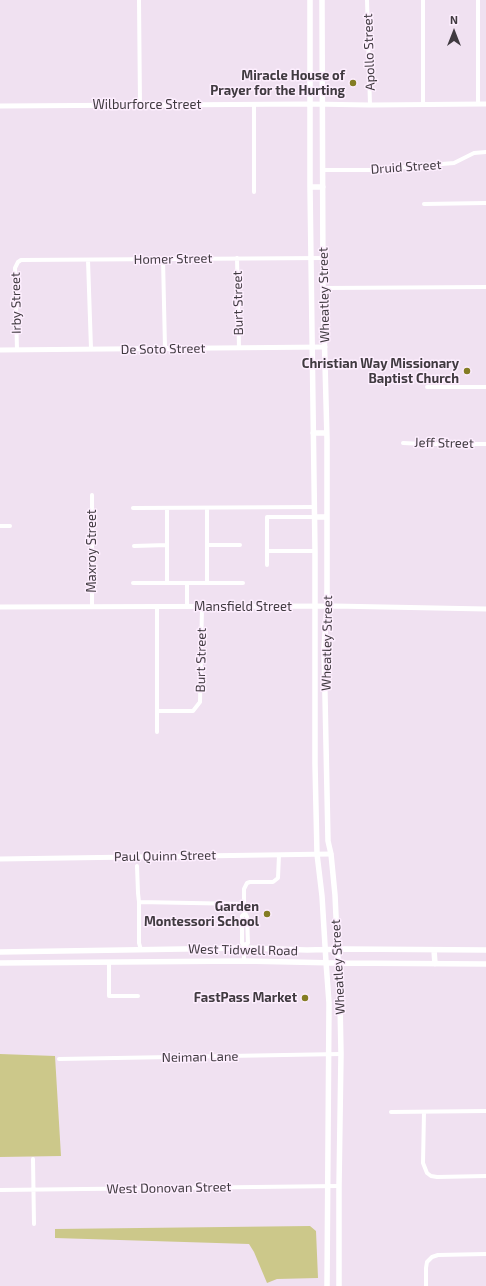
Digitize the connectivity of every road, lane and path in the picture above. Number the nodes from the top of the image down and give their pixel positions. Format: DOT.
graph roads {
  1 [pos="139,0"];
  2 [pos="310,0"];
  3 [pos="322,0"];
  4 [pos="367,0"];
  5 [pos="423,0"];
  6 [pos="478,0"];
  7 [pos="140,104"];
  8 [pos="254,104"];
  9 [pos="311,104"];
  10 [pos="323,104"];
  11 [pos="478,104"];
  12 [pos="486,104"];
  13 [pos="370,105"];
  14 [pos="423,105"];
  15 [pos="0,106"];
  16 [pos="486,152"];
  17 [pos="323,170"];
  18 [pos="310,187"];
  19 [pos="323,187"];
  20 [pos="254,192"];
  21 [pos="486,203"];
  22 [pos="424,204"];
  23 [pos="311,257"];
  24 [pos="237,258"];
  25 [pos="324,258"];
  26 [pos="164,259"];
  27 [pos="22,260"];
  28 [pos="88,260"];
  29 [pos="486,286"];
  30 [pos="323,288"];
  31 [pos="325,347"];
  32 [pos="165,348"];
  33 [pos="239,348"];
  34 [pos="312,348"];
  35 [pos="91,349"];
  36 [pos="0,350"];
  37 [pos="17,350"];
  38 [pos="427,387"];
  39 [pos="486,387"];
  40 [pos="313,433"];
  41 [pos="326,433"];
  42 [pos="403,443"];
  43 [pos="486,444"];
  44 [pos="92,495"];
  45 [pos="314,507"];
  46 [pos="133,508"];
  47 [pos="167,508"];
  48 [pos="207,508"];
  49 [pos="315,517"];
  50 [pos="327,517"];
  51 [pos="0,526"];
  52 [pos="10,526"];
  53 [pos="167,545"];
  54 [pos="207,545"];
  55 [pos="240,545"];
  56 [pos="134,546"];
  57 [pos="267,551"];
  58 [pos="315,551"];
  59 [pos="267,565"];
  60 [pos="133,583"];
  61 [pos="167,583"];
  62 [pos="187,583"];
  63 [pos="207,583"];
  64 [pos="243,583"];
  65 [pos="315,606"];
  66 [pos="0,607"];
  67 [pos="92,607"];
  68 [pos="157,607"];
  69 [pos="187,607"];
  70 [pos="202,607"];
  71 [pos="328,607"];
  72 [pos="486,609"];
  73 [pos="314,689"];
  74 [pos="326,689"];
  75 [pos="157,711"];
  76 [pos="157,732"];
  77 [pos="315,771"];
  78 [pos="327,771"];
  79 [pos="317,854"];
  80 [pos="331,854"];
  81 [pos="278,855"];
  82 [pos="0,859"];
  83 [pos="137,866"];
  84 [pos="139,902"];
  85 [pos="244,904"];
  86 [pos="244,946"];
  87 [pos="141,950"];
  88 [pos="325,950"];
  89 [pos="337,950"];
  90 [pos="434,950"];
  91 [pos="486,950"];
  92 [pos="78,951"];
  93 [pos="0,952"];
  94 [pos="244,961"];
  95 [pos="79,962"];
  96 [pos="109,962"];
  97 [pos="326,962"];
  98 [pos="0,963"];
  99 [pos="337,963"];
  100 [pos="435,964"];
  101 [pos="486,964"];
  102 [pos="138,996"];
  103 [pos="329,1054"];
  104 [pos="341,1054"];
  105 [pos="59,1060"];
  106 [pos="486,1111"];
  107 [pos="391,1112"];
  108 [pos="424,1112"];
  109 [pos="33,1159"];
  110 [pos="486,1176"];
  111 [pos="328,1186"];
  112 [pos="339,1186"];
  113 [pos="0,1190"];
  114 [pos="32,1190"];
  115 [pos="34,1224"];
  116 [pos="486,1254"];
  117 [pos="327,1286"];
  118 [pos="339,1286"];
  119 [pos="426,1286"];
  1 -- 7 [label="street"];
  2 -- 9 [label="main road, Wheatley Street"];
  3 -- 10 [label="main road, Wheatley Street"];
  4 -- 13 [label="street, Apollo Street"];
  5 -- 14 [label="street"];
  6 -- 11 [label="street"];
  7 -- 8 [label="street, Wilburforce Street"];
  7 -- 15 [label="street, Wilburforce Street"];
  8 -- 9 [label="street, Wilburforce Street"];
  8 -- 20 [label="street"];
  9 -- 10 [label="street, Wilburforce Street"];
  9 -- 18 [label="main road, Wheatley Street"];
  10 -- 13 [label="street, Wilburforce Street"];
  10 -- 17 [label="main road, Wheatley Street"];
  11 -- 12 [label="street, Wilburforce Street"];
  11 -- 14 [label="street, Wilburforce Street"];
  13 -- 14 [label="street, Wilburforce Street"];
  16 -- 17 [label="street, Druid Street"];
  17 -- 19 [label="main road, Wheatley Street"];
  18 -- 19 [label="main road"];
  18 -- 23 [label="main road, Wheatley Street"];
  19 -- 25 [label="main road, Wheatley Street"];
  21 -- 22 [label="street"];
  23 -- 24 [label="street, Homer Street"];
  23 -- 25 [label="street, Homer Street"];
  23 -- 34 [label="main road, Wheatley Street"];
  24 -- 26 [label="street, Homer Street"];
  24 -- 33 [label="street, Burt Street"];
  25 -- 30 [label="main road, Wheatley Street"];
  26 -- 28 [label="street, Homer Street"];
  26 -- 32 [label="street"];
  27 -- 28 [label="street, Homer Street"];
  27 -- 37 [label="street, Irby Street"];
  28 -- 35 [label="street"];
  29 -- 30 [label="street"];
  30 -- 31 [label="main road, Wheatley Street"];
  31 -- 34 [label="street, De Soto Street"];
  31 -- 41 [label="main road, Wheatley Street"];
  32 -- 33 [label="street, De Soto Street"];
  32 -- 35 [label="street, De Soto Street"];
  33 -- 34 [label="street, De Soto Street"];
  34 -- 40 [label="main road, Wheatley Street"];
  35 -- 37 [label="street, De Soto Street"];
  36 -- 37 [label="street, De Soto Street"];
  38 -- 39 [label="street"];
  40 -- 41 [label="main road"];
  40 -- 45 [label="main road, Wheatley Street"];
  41 -- 50 [label="main road, Wheatley Street"];
  42 -- 43 [label="street, Jeff Street"];
  44 -- 67 [label="street, Maxroy Street"];
  45 -- 48 [label="street"];
  45 -- 49 [label="main road, Wheatley Street"];
  46 -- 47 [label="street"];
  47 -- 48 [label="street"];
  47 -- 53 [label="street"];
  48 -- 54 [label="street"];
  49 -- 50 [label="main road"];
  49 -- 57 [label="street"];
  49 -- 58 [label="main road, Wheatley Street"];
  50 -- 71 [label="main road, Wheatley Street"];
  51 -- 52 [label="street"];
  53 -- 56 [label="street"];
  53 -- 61 [label="street"];
  54 -- 55 [label="street"];
  54 -- 63 [label="street"];
  57 -- 58 [label="street"];
  57 -- 59 [label="street"];
  58 -- 65 [label="main road, Wheatley Street"];
  60 -- 61 [label="street"];
  61 -- 62 [label="street"];
  62 -- 63 [label="street"];
  62 -- 69 [label="street"];
  63 -- 64 [label="street"];
  65 -- 70 [label="street, Mansfield Street"];
  65 -- 71 [label="street, Mansfield Street"];
  65 -- 73 [label="main road, Wheatley Street"];
  66 -- 67 [label="street, Mansfield Street"];
  67 -- 68 [label="street, Mansfield Street"];
  68 -- 69 [label="street, Mansfield Street"];
  68 -- 75 [label="street"];
  69 -- 70 [label="street, Mansfield Street"];
  70 -- 75 [label="street, Burt Street"];
  71 -- 72 [label="street, Mansfield Street"];
  71 -- 74 [label="main road, Wheatley Street"];
  73 -- 74 [label="main road"];
  73 -- 77 [label="main road, Wheatley Street"];
  74 -- 78 [label="main road, Wheatley Street"];
  75 -- 76 [label="street"];
  77 -- 78 [label="main road"];
  77 -- 79 [label="main road, Wheatley Street"];
  78 -- 80 [label="main road, Wheatley Street"];
  79 -- 80 [label="street, Paul Quinn Street"];
  79 -- 81 [label="street, Paul Quinn Street"];
  79 -- 88 [label="main road, Wheatley Street"];
  80 -- 89 [label="main road, Wheatley Street"];
  81 -- 82 [label="street, Paul Quinn Street"];
  81 -- 85 [label="street"];
  83 -- 84 [label="street"];
  84 -- 85 [label="street"];
  84 -- 87 [label="street"];
  85 -- 86 [label="street"];
  86 -- 87 [label="main road, West Tidwell Road"];
  86 -- 88 [label="main road, West Tidwell Road"];
  86 -- 94 [label="street"];
  87 -- 92 [label="main road, West Tidwell Road"];
  88 -- 89 [label="main road, West Tidwell Road"];
  88 -- 97 [label="main road, Wheatley Street"];
  89 -- 90 [label="main road, West Tidwell Road"];
  89 -- 99 [label="main road, Wheatley Street"];
  90 -- 91 [label="main road, West Tidwell Road"];
  90 -- 100 [label="main road"];
  92 -- 93 [label="main road, West Tidwell Road"];
  92 -- 95 [label="main road"];
  94 -- 96 [label="main road, West Tidwell Road"];
  94 -- 97 [label="main road, West Tidwell Road"];
  95 -- 96 [label="main road, West Tidwell Road"];
  95 -- 98 [label="main road, West Tidwell Road"];
  96 -- 102 [label="street"];
  97 -- 99 [label="main road, West Tidwell Road"];
  97 -- 103 [label="main road, Wheatley Street"];
  99 -- 100 [label="main road, West Tidwell Road"];
  99 -- 104 [label="main road, Wheatley Street"];
  100 -- 101 [label="main road, West Tidwell Road"];
  103 -- 104 [label="street, Neiman Lane"];
  103 -- 105 [label="street, Neiman Lane"];
  103 -- 111 [label="main road, Wheatley Street"];
  104 -- 112 [label="main road, Wheatley Street"];
  106 -- 108 [label="street"];
  107 -- 108 [label="street"];
  108 -- 110 [label="street"];
  109 -- 114 [label="street"];
  111 -- 112 [label="street, West Donovan Street"];
  111 -- 114 [label="street, West Donovan Street"];
  111 -- 117 [label="main road, Wheatley Street"];
  112 -- 118 [label="main road, Wheatley Street"];
  113 -- 114 [label="street, West Donovan Street"];
  114 -- 115 [label="street"];
  116 -- 119 [label="street"];
}
